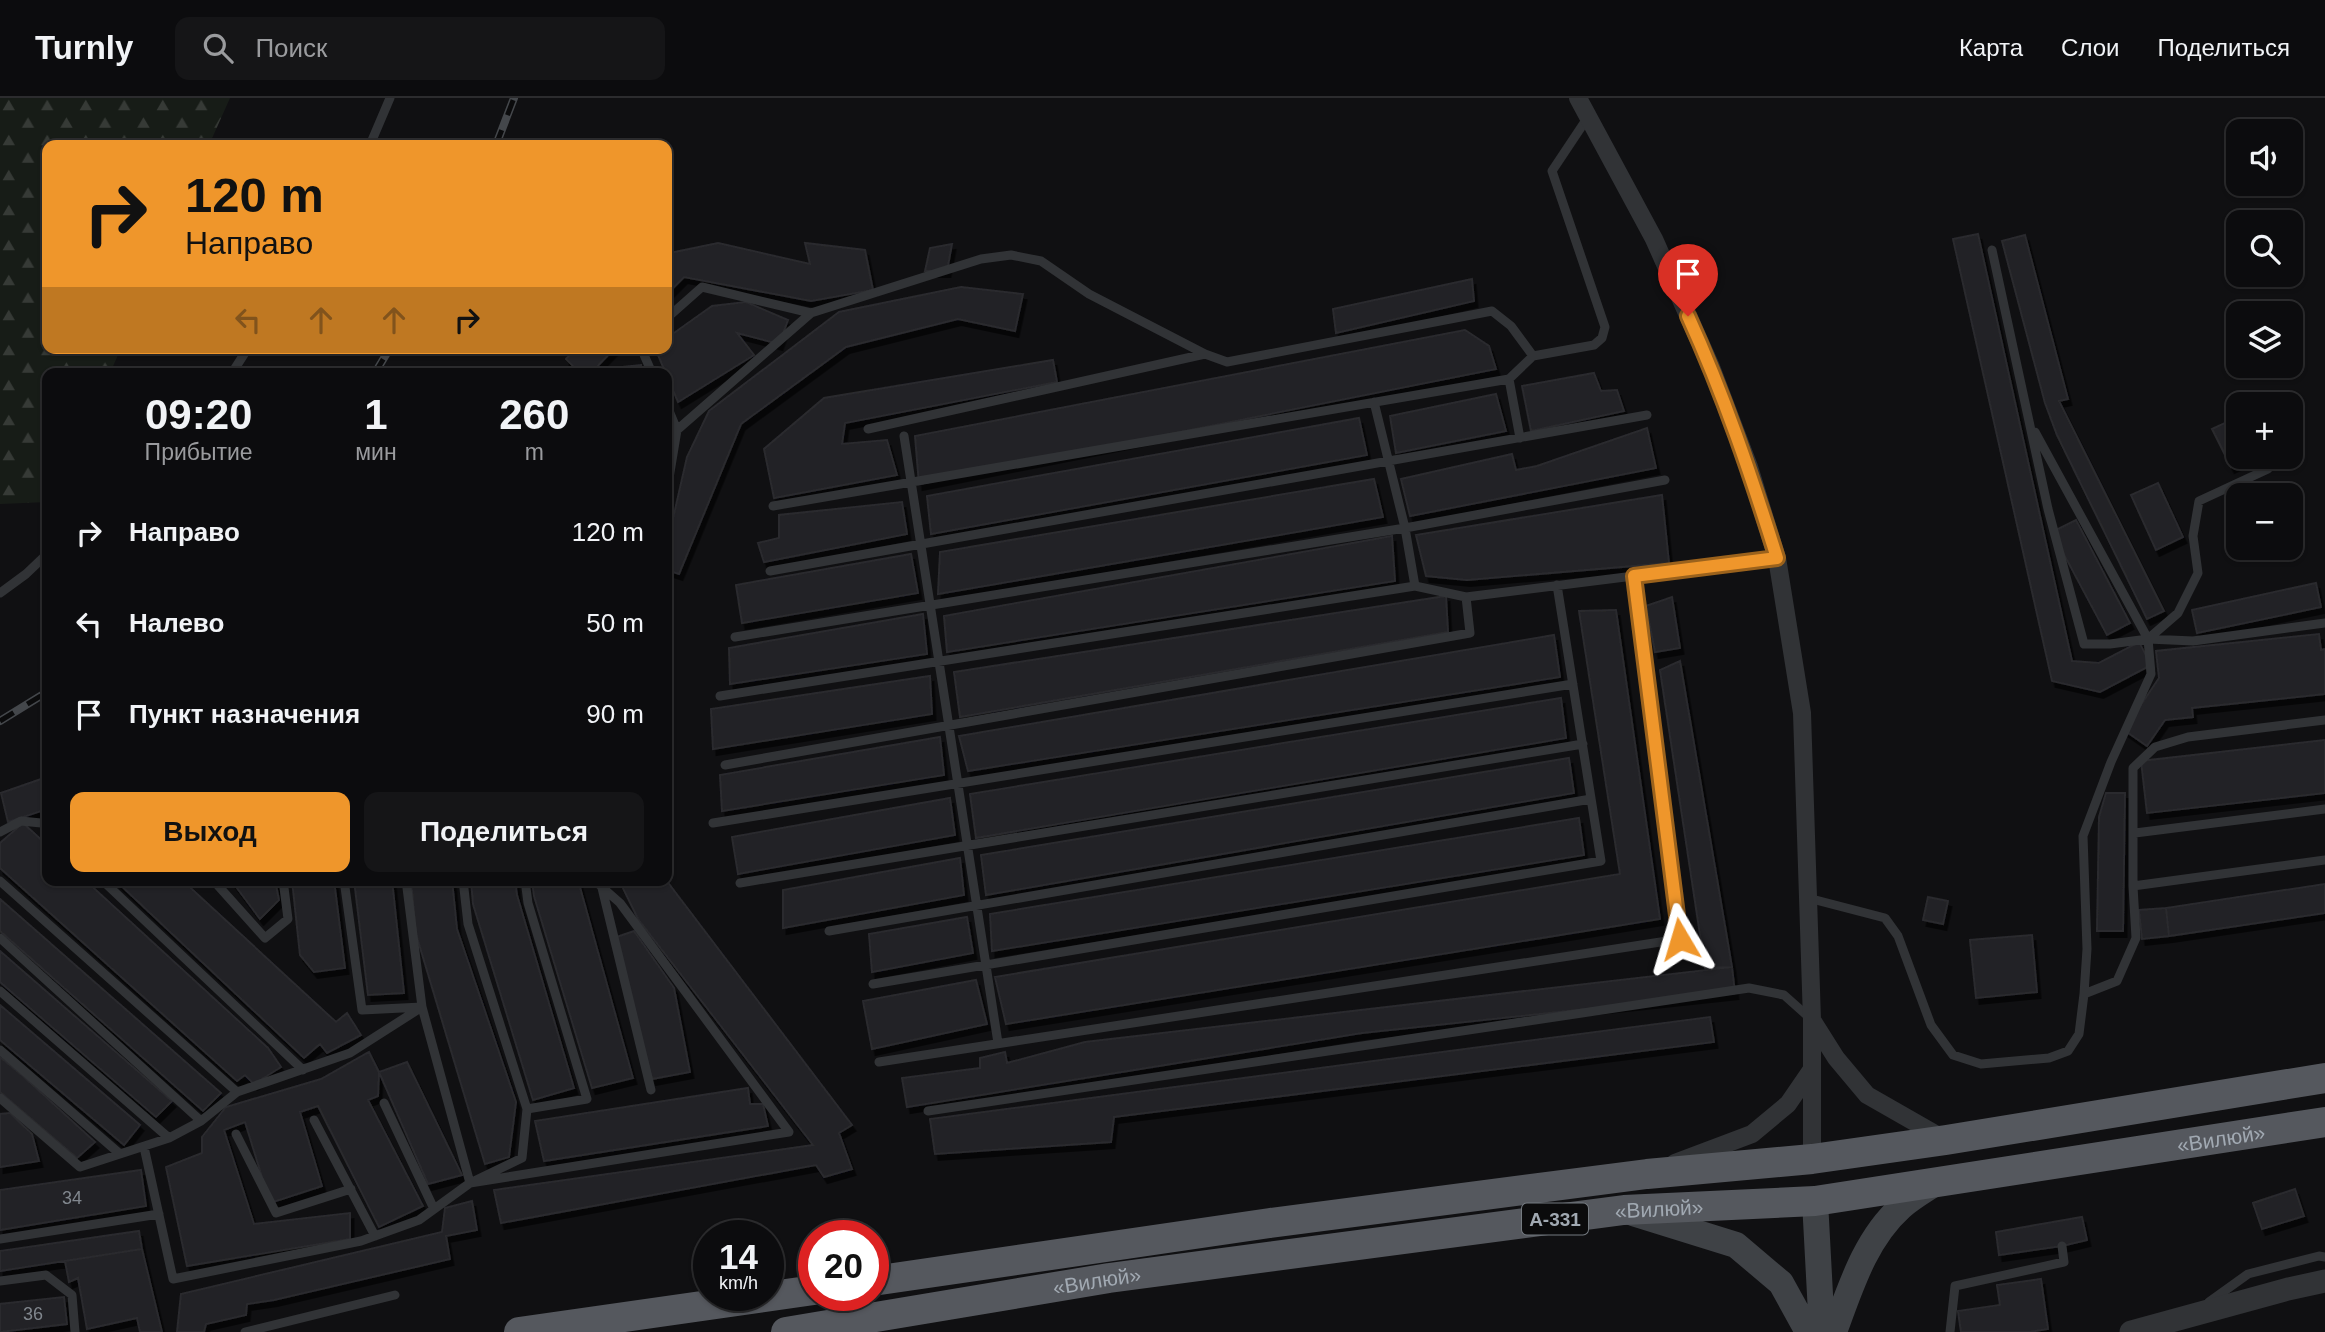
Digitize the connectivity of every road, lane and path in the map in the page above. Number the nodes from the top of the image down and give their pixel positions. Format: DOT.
graph roads {
  1 [pos="390,98"];
  2 [pos="1578,98"];
  3 [pos="1588,117"];
  4 [pos="372,140"];
  5 [pos="1992,250"];
  6 [pos="811,313"];
  7 [pos="672,314"];
  8 [pos="1205,354"];
  9 [pos="1533,356"];
  10 [pos="1509,379"];
  11 [pos="1374,402"];
  12 [pos="1647,415"];
  13 [pos="672,418"];
  14 [pos="2029,422"];
  15 [pos="869,429"];
  16 [pos="677,430"];
  17 [pos="904,436"];
  18 [pos="1520,438"];
  19 [pos="672,460"];
  20 [pos="1389,461"];
  21 [pos="2268,469"];
  22 [pos="1665,480"];
  23 [pos="911,482"];
  24 [pos="773,506"];
  25 [pos="1405,528"];
  26 [pos="920,544"];
  27 [pos="1777,558"];
  28 [pos="42,559"];
  29 [pos="770,570"];
  30 [pos="1634,576"];
  31 [pos="1557,585"];
  32 [pos="1415,586"];
  33 [pos="0,593"];
  34 [pos="1466,597"];
  35 [pos="930,605"];
  36 [pos="2325,623"];
  37 [pos="735,637"];
  38 [pos="2148,639"];
  39 [pos="939,661"];
  40 [pos="1573,684"];
  41 [pos="720,696"];
  42 [pos="2325,720"];
  43 [pos="948,725"];
  44 [pos="1583,744"];
  45 [pos="724,765"];
  46 [pos="958,784"];
  47 [pos="1591,799"];
  48 [pos="2325,809"];
  49 [pos="713,823"];
  50 [pos="42,824"];
  51 [pos="0,832"];
  52 [pos="2135,833"];
  53 [pos="967,845"];
  54 [pos="2325,860"];
  55 [pos="0,881"];
  56 [pos="740,883"];
  57 [pos="108,886"];
  58 [pos="218,886"];
  59 [pos="284,886"];
  60 [pos="345,886"];
  61 [pos="407,886"];
  62 [pos="464,886"];
  63 [pos="526,886"];
  64 [pos="2133,886"];
  65 [pos="602,888"];
  66 [pos="1808,898"];
  67 [pos="976,905"];
  68 [pos="829,931"];
  69 [pos="0,938"];
  70 [pos="986,965"];
  71 [pos="873,984"];
  72 [pos="0,991"];
  73 [pos="2084,994"];
  74 [pos="422,1007"];
  75 [pos="1812,1020"];
  76 [pos="998,1044"];
  77 [pos="0,1049"];
  78 [pos="879,1062"];
  79 [pos="1812,1069"];
  80 [pos="303,1070"];
  81 [pos="2325,1078"];
  82 [pos="651,1090"];
  83 [pos="237,1092"];
  84 [pos="3,1102"];
  85 [pos="384,1102"];
  86 [pos="527,1109"];
  87 [pos="928,1111"];
  88 [pos="314,1120"];
  89 [pos="201,1121"];
  90 [pos="2325,1122"];
  91 [pos="236,1134"];
  92 [pos="169,1138"];
  93 [pos="1945,1140"];
  94 [pos="144,1147"];
  95 [pos="120,1154"];
  96 [pos="1812,1159"];
  97 [pos="1647,1174"];
  98 [pos="1937,1181"];
  99 [pos="470,1184"];
  100 [pos="351,1189"];
  101 [pos="1815,1201"];
  102 [pos="434,1209"];
  103 [pos="1625,1210"];
  104 [pos="159,1214"];
  105 [pos="375,1236"];
  106 [pos="0,1239"];
  107 [pos="2062,1246"];
  108 [pos="2325,1258"];
  109 [pos="889,1279"];
  110 [pos="2325,1281"];
  111 [pos="0,1282"];
  112 [pos="798,1292"];
  113 [pos="395,1295"];
  114 [pos="2192,1315"];
  115 [pos="75,1332"];
  116 [pos="245,1332"];
  117 [pos="519,1332"];
  118 [pos="786,1332"];
  119 [pos="1808,1332"];
  120 [pos="1822,1332"];
  121 [pos="1833,1332"];
  122 [pos="1950,1332"];
  123 [pos="2131,1332"];
  1 -- 4 [label="lane"];
  2 -- 3 [label="street"];
  3 -- 9 [label="lane"];
  3 -- 27 [label="street"];
  5 -- 14 [label="lane"];
  6 -- 7 [label="lane"];
  6 -- 8 [label="lane"];
  6 -- 16 [label="lane"];
  8 -- 9 [label="lane"];
  8 -- 15 [label="lane"];
  9 -- 10 [label="lane"];
  10 -- 11 [label="lane"];
  10 -- 18 [label="lane"];
  11 -- 20 [label="lane"];
  11 -- 23 [label="lane"];
  12 -- 18 [label="lane"];
  13 -- 16 [label="lane"];
  14 -- 38 [label="lane"];
  14 -- 38 [label="lane"];
  16 -- 19 [label="lane"];
  17 -- 23 [label="lane"];
  18 -- 20 [label="lane"];
  20 -- 25 [label="lane"];
  20 -- 26 [label="lane"];
  21 -- 38 [label="lane"];
  22 -- 25 [label="lane"];
  23 -- 24 [label="lane"];
  23 -- 26 [label="lane"];
  25 -- 32 [label="lane"];
  25 -- 35 [label="lane"];
  26 -- 29 [label="lane"];
  26 -- 35 [label="lane"];
  27 -- 30 [label="lane"];
  27 -- 66 [label="street"];
  28 -- 33 [label="lane"];
  30 -- 31 [label="lane"];
  30 -- 76 [label="lane"];
  31 -- 34 [label="lane"];
  31 -- 40 [label="lane"];
  32 -- 34 [label="lane"];
  32 -- 39 [label="lane"];
  34 -- 43 [label="lane"];
  35 -- 37 [label="lane"];
  35 -- 39 [label="lane"];
  36 -- 38 [label="lane"];
  38 -- 73 [label="lane"];
  39 -- 41 [label="lane"];
  39 -- 43 [label="lane"];
  40 -- 44 [label="lane"];
  40 -- 46 [label="lane"];
  42 -- 52 [label="lane"];
  43 -- 45 [label="lane"];
  43 -- 46 [label="lane"];
  44 -- 47 [label="lane"];
  44 -- 53 [label="lane"];
  46 -- 49 [label="lane"];
  46 -- 53 [label="lane"];
  47 -- 67 [label="lane"];
  47 -- 70 [label="lane"];
  48 -- 52 [label="lane"];
  50 -- 51 [label="lane"];
  52 -- 64 [label="lane"];
  53 -- 56 [label="lane"];
  53 -- 67 [label="lane"];
  54 -- 64 [label="lane"];
  55 -- 83 [label="lane"];
  57 -- 80 [label="lane"];
  58 -- 59 [label="lane"];
  60 -- 74 [label="lane"];
  61 -- 74 [label="lane"];
  62 -- 86 [label="lane"];
  63 -- 86 [label="lane"];
  64 -- 73 [label="lane"];
  65 -- 82 [label="lane"];
  65 -- 99 [label="lane"];
  66 -- 73 [label="lane"];
  66 -- 75 [label="street"];
  67 -- 68 [label="lane"];
  67 -- 70 [label="lane"];
  69 -- 89 [label="lane"];
  70 -- 71 [label="lane"];
  70 -- 76 [label="lane"];
  72 -- 92 [label="lane"];
  74 -- 80 [label="lane"];
  74 -- 99 [label="lane"];
  75 -- 79 [label="street"];
  75 -- 87 [label="lane"];
  75 -- 93 [label="street"];
  76 -- 78 [label="lane"];
  77 -- 95 [label="lane"];
  79 -- 96 [label="street"];
  79 -- 97 [label="street"];
  80 -- 83 [label="lane"];
  81 -- 93 [label="highway, «Вилюй» / А-331"];
  83 -- 89 [label="lane"];
  84 -- 95 [label="lane"];
  85 -- 102 [label="lane"];
  86 -- 99 [label="lane"];
  88 -- 100 [label="lane"];
  89 -- 92 [label="lane"];
  90 -- 98 [label="highway, «Вилюй» / А-331"];
  91 -- 100 [label="lane"];
  92 -- 94 [label="lane"];
  93 -- 96 [label="highway, «Вилюй» / А-331"];
  94 -- 95 [label="lane"];
  94 -- 104 [label="lane"];
  96 -- 97 [label="highway, «Вилюй» / А-331"];
  96 -- 101 [label="highway"];
  97 -- 109 [label="highway, «Вилюй» / А-331"];
  98 -- 101 [label="highway, «Вилюй» / А-331"];
  98 -- 121 [label="main road"];
  99 -- 102 [label="lane"];
  100 -- 105 [label="lane"];
  101 -- 103 [label="highway, «Вилюй» / А-331"];
  101 -- 120 [label="main road"];
  102 -- 105 [label="lane"];
  103 -- 118 [label="highway, «Вилюй» / А-331"];
  103 -- 119 [label="main road"];
  104 -- 105 [label="lane"];
  104 -- 106 [label="lane"];
  107 -- 122 [label="lane"];
  108 -- 114 [label="lane"];
  110 -- 114 [label="street"];
  111 -- 115 [label="lane"];
  112 -- 117 [label="highway"];
  113 -- 116 [label="lane"];
  114 -- 123 [label="street"];
}
